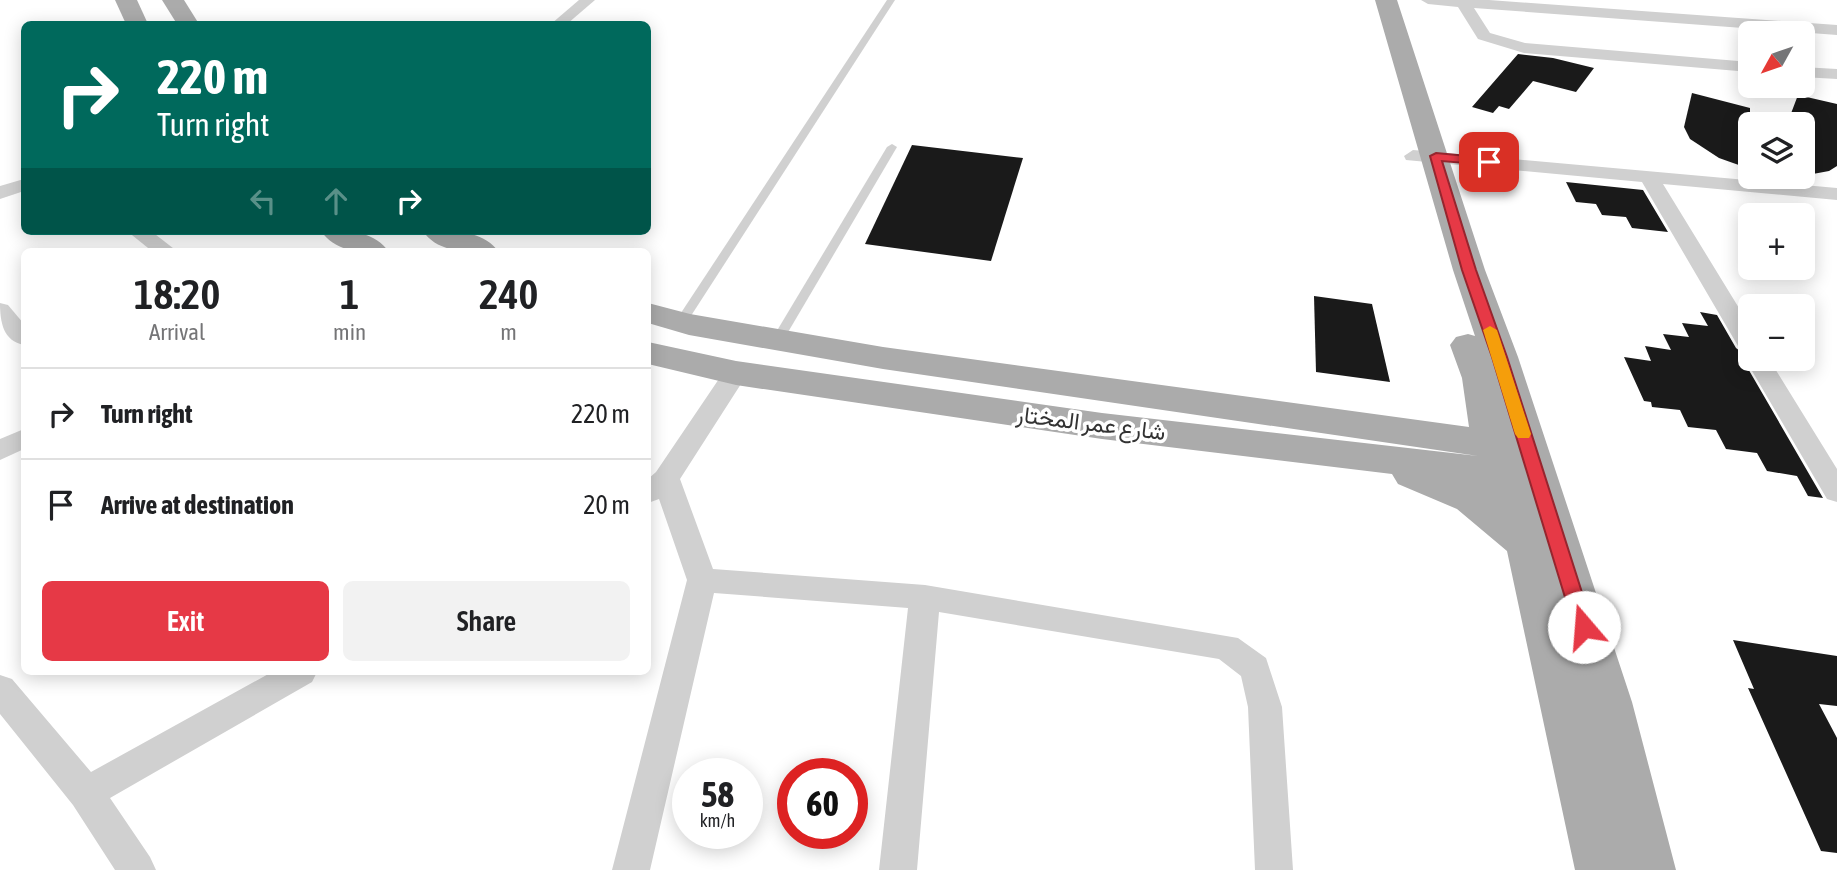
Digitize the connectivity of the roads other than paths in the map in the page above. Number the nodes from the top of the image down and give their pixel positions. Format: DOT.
graph roads {
  1 [pos="126,0"];
  2 [pos="173,0"];
  3 [pos="588,0"];
  4 [pos="891,0"];
  5 [pos="1369,0"];
  6 [pos="1386,0"];
  7 [pos="1428,0"];
  8 [pos="1463,2"];
  9 [pos="136,21"];
  10 [pos="186,21"];
  11 [pos="562,21"];
  12 [pos="1837,30"];
  13 [pos="1738,66"];
  14 [pos="1815,73"];
  15 [pos="1837,74"];
  16 [pos="892,147"];
  17 [pos="1424,156"];
  18 [pos="1649,177"];
  19 [pos="21,186"];
  20 [pos="0,193"];
  21 [pos="1837,194"];
  22 [pos="143,235"];
  23 [pos="344,235"];
  24 [pos="447,235"];
  25 [pos="161,248"];
  26 [pos="366,248"];
  27 [pos="474,248"];
  28 [pos="0,310"];
  29 [pos="659,323"];
  30 [pos="1738,326"];
  31 [pos="21,334"];
  32 [pos="778,339"];
  33 [pos="651,354"];
  34 [pos="1765,371"];
  35 [pos="736,373"];
  36 [pos="1480,378"];
  37 [pos="1392,428"];
  38 [pos="21,440"];
  39 [pos="0,451"];
  40 [pos="1357,455"];
  41 [pos="1515,460"];
  42 [pos="657,486"];
  43 [pos="1837,492"];
  44 [pos="1527,543"];
  45 [pos="702,580"];
  46 [pos="925,597"];
  47 [pos="296,675"];
  48 [pos="0,689"];
  49 [pos="86,793"];
  50 [pos="137,870"];
  51 [pos="631,870"];
  52 [pos="898,870"];
  53 [pos="1274,870"];
  54 [pos="1603,870"];
  55 [pos="1648,870"];
  1 -- 9 [label="main road"];
  2 -- 10 [label="main road"];
  3 -- 11 [label="street"];
  4 -- 29 [label="lane"];
  5 -- 17 [label="main road"];
  6 -- 17 [label="main road"];
  7 -- 8 [label="street"];
  8 -- 12 [label="street"];
  8 -- 13 [label="street"];
  14 -- 15 [label="street"];
  16 -- 32 [label="lane"];
  17 -- 18 [label="street"];
  17 -- 36 [label="main road"];
  17 -- 41 [label="main road"];
  18 -- 21 [label="street"];
  18 -- 30 [label="street"];
  19 -- 20 [label="street"];
  22 -- 25 [label="street"];
  23 -- 26 [label="main road"];
  24 -- 27 [label="main road"];
  28 -- 31 [label="street"];
  29 -- 32 [label="main road, شارع عمر المختار"];
  32 -- 37 [label="main road, شارع عمر المختار"];
  33 -- 35 [label="main road, شارع عمر المختار"];
  34 -- 43 [label="street"];
  35 -- 40 [label="main road, شارع عمر المختار"];
  35 -- 42 [label="street"];
  36 -- 37 [label="main road"];
  36 -- 41 [label="main road"];
  37 -- 41 [label="main road, شارع عمر المختار"];
  38 -- 39 [label="street"];
  40 -- 41 [label="main road, شارع عمر المختار"];
  40 -- 44 [label="main road"];
  41 -- 44 [label="main road"];
  41 -- 55 [label="main road"];
  42 -- 45 [label="street"];
  44 -- 54 [label="main road"];
  45 -- 46 [label="street"];
  45 -- 51 [label="street"];
  46 -- 52 [label="street"];
  46 -- 53 [label="street"];
  47 -- 49 [label="street"];
  48 -- 49 [label="street"];
  49 -- 50 [label="street"];
}
